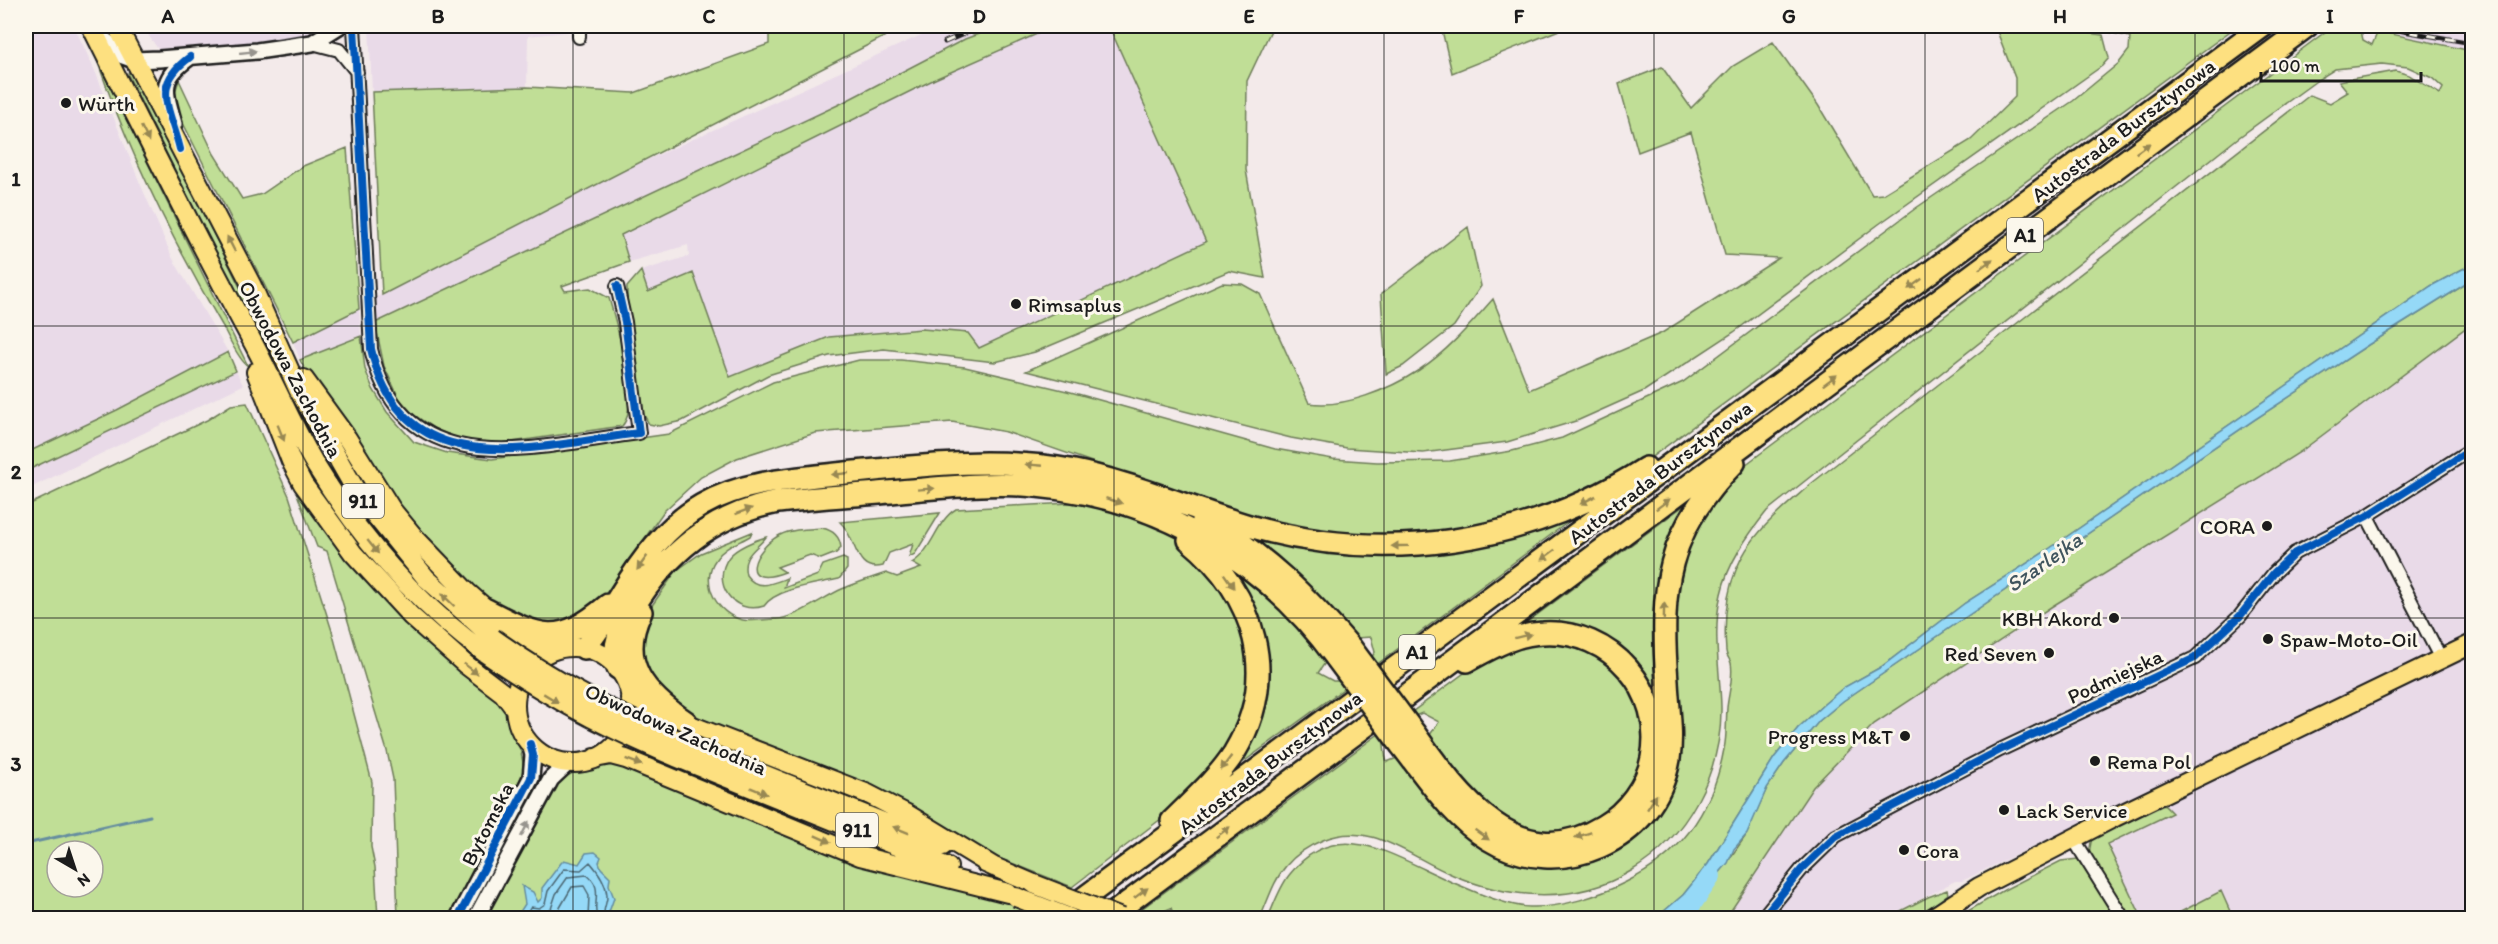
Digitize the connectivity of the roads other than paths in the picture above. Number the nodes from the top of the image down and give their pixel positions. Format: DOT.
graph roads {
  1 [pos="92,26"];
  2 [pos="117,26"];
  3 [pos="339,26"];
  4 [pos="354,26"];
  5 [pos="2263,26"];
  6 [pos="2307,26"];
  7 [pos="312,43"];
  8 [pos="190,57"];
  9 [pos="134,60"];
  10 [pos="357,72"];
  11 [pos="180,149"];
  12 [pos="209,263"];
  13 [pos="617,286"];
  14 [pos="274,335"];
  15 [pos="1783,415"];
  16 [pos="1713,433"];
  17 [pos="2472,449"];
  18 [pos="1159,507"];
  19 [pos="2367,516"];
  20 [pos="693,538"];
  21 [pos="620,595"];
  22 [pos="487,610"];
  23 [pos="2472,644"];
  24 [pos="489,646"];
  25 [pos="584,648"];
  26 [pos="551,651"];
  27 [pos="2441,659"];
  28 [pos="618,668"];
  29 [pos="1413,688"];
  30 [pos="630,698"];
  31 [pos="515,709"];
  32 [pos="686,722"];
  33 [pos="1408,739"];
  34 [pos="530,744"];
  35 [pos="595,758"];
  36 [pos="708,761"];
  37 [pos="568,763"];
  38 [pos="2073,838"];
  39 [pos="994,867"];
  40 [pos="1121,872"];
  41 [pos="1012,895"];
  42 [pos="458,918"];
  43 [pos="476,918"];
  44 [pos="1057,918"];
  45 [pos="1070,918"];
  46 [pos="1107,918"];
  47 [pos="1121,918"];
  48 [pos="1761,918"];
  49 [pos="1932,918"];
  50 [pos="2122,918"];
  1 -- 9 [label="street"];
  1 -- 12 [label="main road, Obwodowa Zachodnia / 911, one-way"];
  2 -- 9 [label="main road, 911"];
  3 -- 7 [label="street"];
  4 -- 10 [label="street"];
  5 -- 16 [label="highway, Autostrada Bursztynowa / A1, one-way"];
  15 -- 6 [label="highway, Autostrada Bursztynowa / A1, one-way"];
  8 -- 7 [label="street, one-way"];
  7 -- 10 [label="street"];
  8 -- 9 [label="street"];
  8 -- 11 [label="street"];
  9 -- 11 [label="main road, Obwodowa Zachodnia / 911"];
  10 -- 13 [label="street"];
  14 -- 11 [label="main road, Obwodowa Zachodnia / 911, one-way"];
  12 -- 24 [label="main road, Obwodowa Zachodnia / 911, one-way"];
  12 -- 31 [label="main road, one-way"];
  14 -- 22 [label="main road"];
  24 -- 14 [label="main road, Obwodowa Zachodnia / 911, one-way"];
  29 -- 15 [label="highway, Autostrada Bursztynowa / A1, one-way"];
  33 -- 15 [label="highway, one-way"];
  16 -- 18 [label="highway, one-way"];
  16 -- 40 [label="highway, Autostrada Bursztynowa / A1, one-way"];
  17 -- 19 [label="street, Podmiejska"];
  20 -- 18 [label="highway, one-way"];
  18 -- 21 [label="highway, one-way"];
  18 -- 33 [label="highway, bridge"];
  18 -- 40 [label="highway, one-way"];
  19 -- 27 [label="street"];
  19 -- 48 [label="street, Podmiejska"];
  20 -- 28 [label="highway"];
  20 -- 32 [label="highway"];
  21 -- 22 [label="highway"];
  21 -- 25 [label="highway"];
  22 -- 26 [label="main road"];
  23 -- 27 [label="main road"];
  24 -- 36 [label="main road, Obwodowa Zachodnia / 911, bridge"];
  25 -- 26 [label="main road"];
  25 -- 28 [label="main road"];
  26 -- 31 [label="main road"];
  27 -- 38 [label="main road"];
  28 -- 30 [label="main road"];
  29 -- 33 [label="highway, one-way"];
  46 -- 29 [label="highway, Autostrada Bursztynowa / A1, one-way"];
  30 -- 32 [label="main road"];
  30 -- 35 [label="main road"];
  31 -- 34 [label="main road"];
  32 -- 39 [label="main road"];
  34 -- 37 [label="main road"];
  34 -- 42 [label="street, Bytomska"];
  35 -- 37 [label="main road"];
  35 -- 41 [label="main road, one-way"];
  39 -- 36 [label="main road, Obwodowa Zachodnia / 911, one-way"];
  36 -- 41 [label="main road, Obwodowa Zachodnia / 911, one-way"];
  43 -- 37 [label="street, Bytomska, one-way"];
  38 -- 49 [label="main road"];
  38 -- 50 [label="street"];
  39 -- 47 [label="main road, Obwodowa Zachodnia / 911, bridge"];
  40 -- 44 [label="highway, Autostrada Bursztynowa / A1"];
  41 -- 45 [label="main road, 911, bridge"];
}
